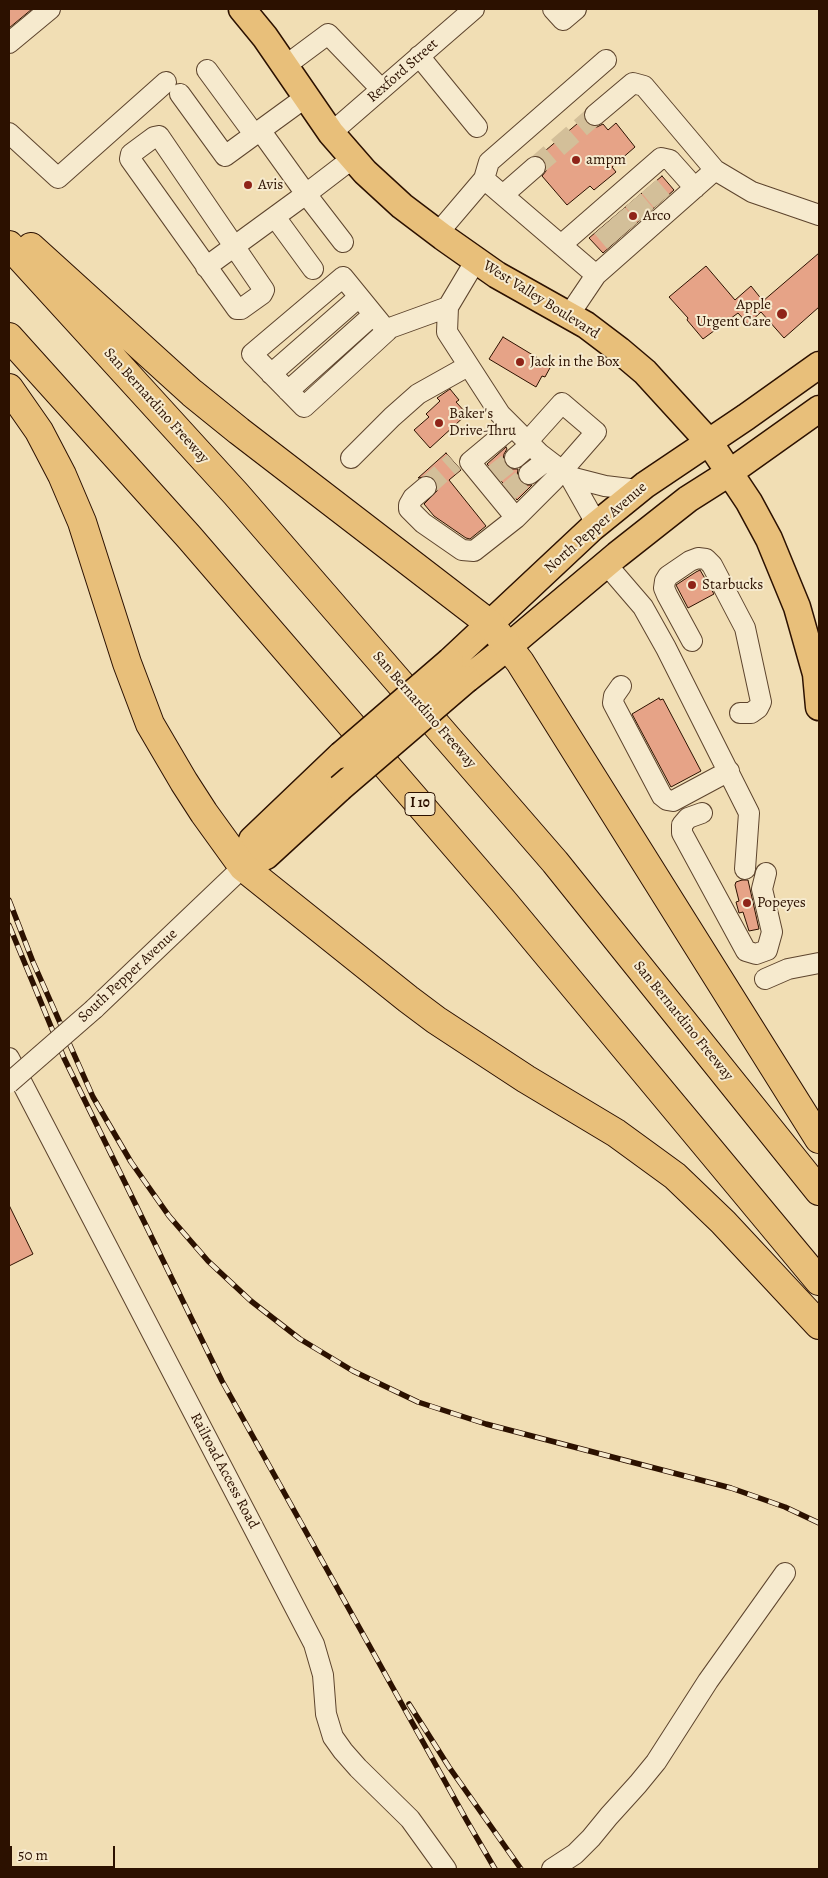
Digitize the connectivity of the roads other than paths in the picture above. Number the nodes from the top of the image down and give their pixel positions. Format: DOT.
graph roads {
  1 [pos="50,9"];
  2 [pos="242,9"];
  3 [pos="474,9"];
  4 [pos="553,9"];
  5 [pos="576,9"];
  6 [pos="9,43"];
  7 [pos="419,56"];
  8 [pos="606,60"];
  9 [pos="285,66"];
  10 [pos="207,70"];
  11 [pos="381,89"];
  12 [pos="306,97"];
  13 [pos="595,115"];
  14 [pos="477,127"];
  15 [pos="257,132"];
  16 [pos="9,133"];
  17 [pos="331,133"];
  18 [pos="354,158"];
  19 [pos="534,167"];
  20 [pos="715,170"];
  21 [pos="484,179"];
  22 [pos="696,188"];
  23 [pos="306,194"];
  24 [pos="503,195"];
  25 [pos="819,215"];
  26 [pos="275,217"];
  27 [pos="9,227"];
  28 [pos="438,233"];
  29 [pos="343,242"];
  30 [pos="9,245"];
  31 [pos="561,245"];
  32 [pos="235,246"];
  33 [pos="476,260"];
  34 [pos="206,267"];
  35 [pos="313,269"];
  36 [pos="596,275"];
  37 [pos="359,297"];
  38 [pos="448,308"];
  39 [pos="373,314"];
  40 [pos="569,315"];
  41 [pos="387,331"];
  42 [pos="9,337"];
  43 [pos="819,365"];
  44 [pos="468,366"];
  45 [pos="271,374"];
  46 [pos="9,388"];
  47 [pos="288,391"];
  48 [pos="819,409"];
  49 [pos="512,427"];
  50 [pos="709,442"];
  51 [pos="524,448"];
  52 [pos="351,458"];
  53 [pos="560,469"];
  54 [pos="729,473"];
  55 [pos="529,474"];
  56 [pos="426,487"];
  57 [pos="638,490"];
  58 [pos="516,518"];
  59 [pos="592,528"];
  60 [pos="606,564"];
  61 [pos="490,624"];
  62 [pos="692,641"];
  63 [pos="508,646"];
  64 [pos="458,670"];
  65 [pos="621,686"];
  66 [pos="819,707"];
  67 [pos="740,713"];
  68 [pos="397,722"];
  69 [pos="729,771"];
  70 [pos="702,813"];
  71 [pos="244,866"];
  72 [pos="745,869"];
  73 [pos="766,872"];
  74 [pos="819,963"];
  75 [pos="765,979"];
  76 [pos="9,1058"];
  77 [pos="9,1083"];
  78 [pos="819,1139"];
  79 [pos="819,1191"];
  80 [pos="819,1281"];
  81 [pos="819,1325"];
  82 [pos="786,1573"];
  83 [pos="446,1869"];
  84 [pos="552,1869"];
  1 -- 6 [label="street"];
  2 -- 9 [label="main road, West Valley Boulevard"];
  3 -- 7 [label="street, Rexford Street"];
  4 -- 5 [label="street"];
  7 -- 11 [label="street, Rexford Street"];
  7 -- 14 [label="street"];
  8 -- 21 [label="street"];
  9 -- 11 [label="street"];
  9 -- 12 [label="main road, West Valley Boulevard"];
  10 -- 15 [label="street"];
  11 -- 17 [label="street, Rexford Street"];
  12 -- 15 [label="street"];
  12 -- 17 [label="main road, West Valley Boulevard"];
  13 -- 20 [label="street"];
  15 -- 16 [label="street"];
  15 -- 23 [label="street"];
  17 -- 18 [label="main road, West Valley Boulevard"];
  18 -- 23 [label="street"];
  18 -- 28 [label="main road, West Valley Boulevard"];
  19 -- 24 [label="street"];
  20 -- 22 [label="street"];
  20 -- 25 [label="street"];
  21 -- 24 [label="street"];
  21 -- 28 [label="street"];
  22 -- 31 [label="street"];
  22 -- 36 [label="street"];
  23 -- 26 [label="street"];
  23 -- 29 [label="street"];
  24 -- 31 [label="street"];
  26 -- 32 [label="street"];
  26 -- 35 [label="street"];
  27 -- 61 [label="highway"];
  28 -- 33 [label="main road, West Valley Boulevard"];
  30 -- 79 [label="highway, San Bernardino Freeway"];
  31 -- 36 [label="street"];
  32 -- 34 [label="street"];
  32 -- 34 [label="street"];
  32 -- 34 [label="street"];
  33 -- 38 [label="street"];
  33 -- 40 [label="main road, West Valley Boulevard"];
  36 -- 40 [label="street"];
  37 -- 39 [label="street"];
  37 -- 45 [label="street"];
  37 -- 45 [label="street"];
  38 -- 41 [label="street"];
  38 -- 44 [label="street"];
  39 -- 41 [label="street"];
  39 -- 47 [label="street"];
  40 -- 50 [label="main road, West Valley Boulevard"];
  41 -- 47 [label="street"];
  42 -- 80 [label="highway, I 10"];
  43 -- 50 [label="main road, North Pepper Avenue"];
  44 -- 49 [label="street"];
  44 -- 52 [label="street"];
  45 -- 47 [label="street"];
  46 -- 71 [label="highway"];
  48 -- 54 [label="main road, North Pepper Avenue"];
  49 -- 51 [label="street"];
  49 -- 58 [label="street"];
  50 -- 54 [label="main road, West Valley Boulevard"];
  50 -- 57 [label="main road, North Pepper Avenue"];
  51 -- 53 [label="street"];
  51 -- 53 [label="street"];
  53 -- 55 [label="street"];
  53 -- 57 [label="street"];
  53 -- 58 [label="street"];
  53 -- 59 [label="street"];
  54 -- 60 [label="main road, North Pepper Avenue"];
  54 -- 66 [label="main road, West Valley Boulevard"];
  56 -- 58 [label="street"];
  57 -- 59 [label="main road, North Pepper Avenue"];
  59 -- 61 [label="main road, North Pepper Avenue"];
  60 -- 63 [label="main road, North Pepper Avenue"];
  60 -- 69 [label="street"];
  61 -- 63 [label="highway"];
  61 -- 64 [label="main road, North Pepper Avenue"];
  62 -- 67 [label="street"];
  63 -- 64 [label="main road, North Pepper Avenue"];
  63 -- 78 [label="highway"];
  64 -- 68 [label="main road, North Pepper Avenue, bridge"];
  65 -- 69 [label="street"];
  68 -- 71 [label="main road, South Pepper Avenue, bridge"];
  69 -- 72 [label="street"];
  70 -- 73 [label="street"];
  71 -- 77 [label="street, South Pepper Avenue, bridge"];
  71 -- 81 [label="highway"];
  74 -- 75 [label="street"];
  76 -- 83 [label="street, Railroad Access Road"];
  82 -- 84 [label="street"];
}
